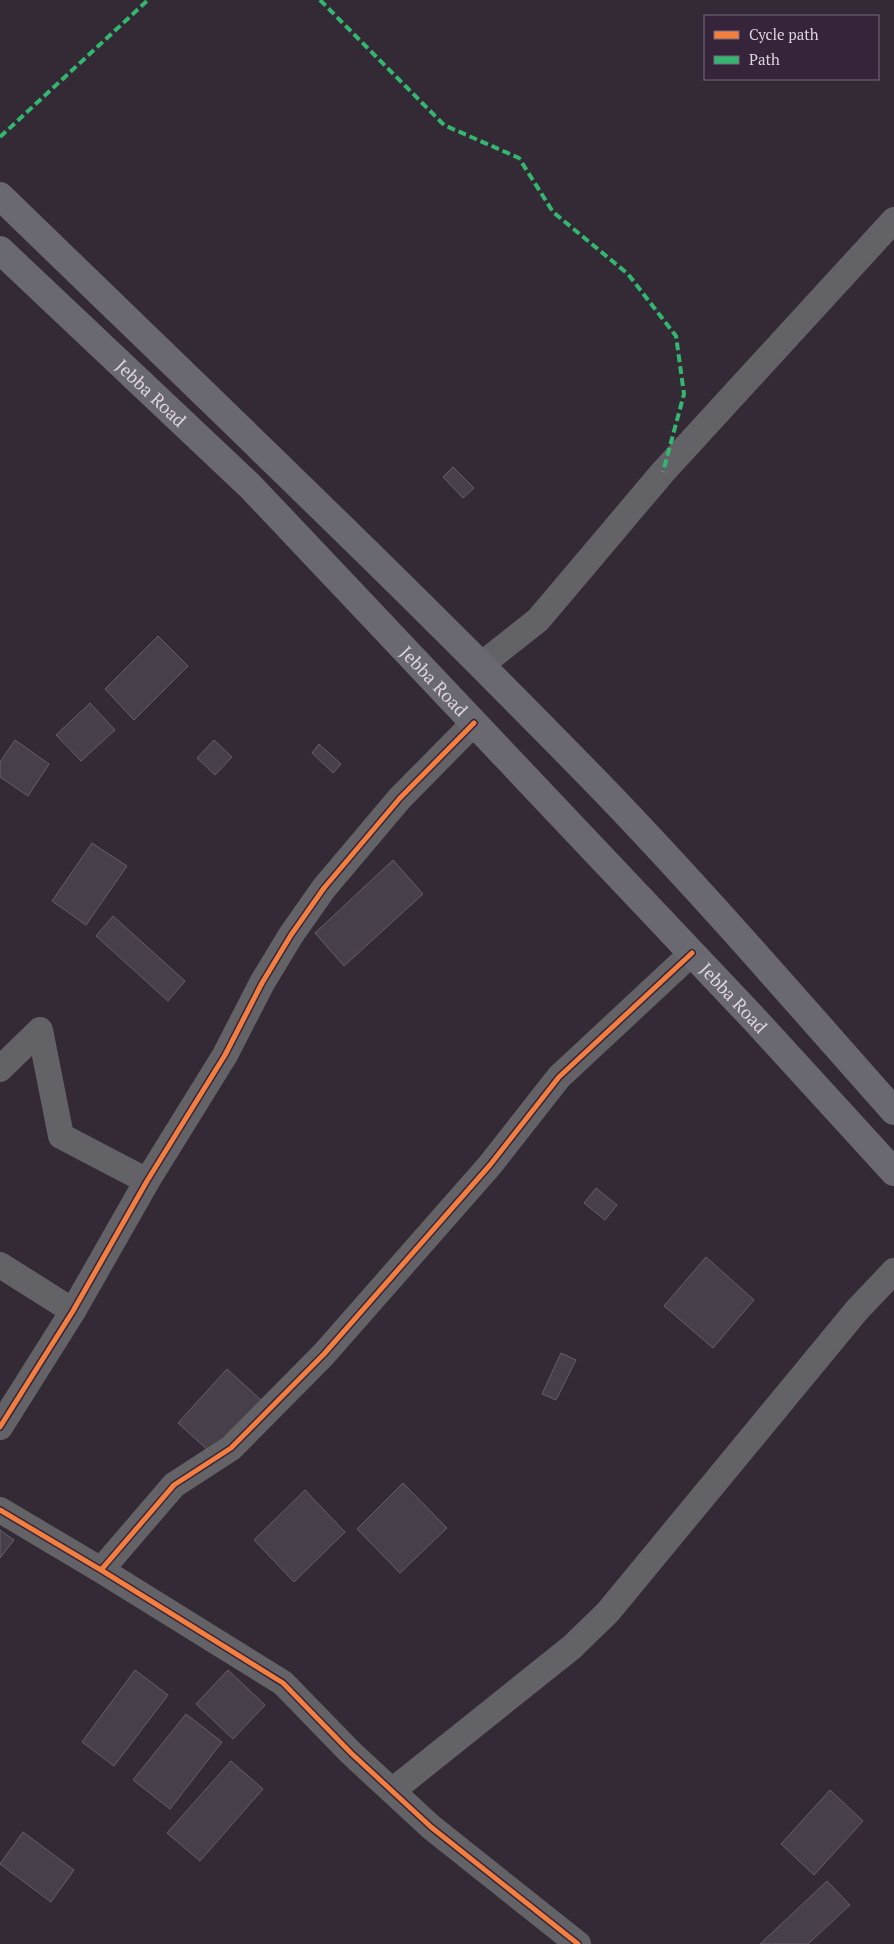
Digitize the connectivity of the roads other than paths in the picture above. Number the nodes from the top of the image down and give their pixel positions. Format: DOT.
graph roads {
  1 [pos="0,196"];
  2 [pos="894,220"];
  3 [pos="0,250"];
  4 [pos="481,665"];
  5 [pos="474,723"];
  6 [pos="692,954"];
  7 [pos="0,1069"];
  8 [pos="894,1111"];
  9 [pos="894,1172"];
  10 [pos="147,1181"];
  11 [pos="0,1266"];
  12 [pos="894,1271"];
  13 [pos="72,1311"];
  14 [pos="0,1427"];
  15 [pos="0,1510"];
  16 [pos="101,1570"];
  17 [pos="392,1791"];
  18 [pos="551,1936"];
  19 [pos="578,1944"];
  1 -- 4 [label="highway"];
  2 -- 4 [label="street"];
  3 -- 5 [label="highway, Jebba Road"];
  4 -- 8 [label="highway"];
  5 -- 6 [label="highway, Jebba Road"];
  5 -- 10 [label="street"];
  6 -- 9 [label="highway, Jebba Road"];
  6 -- 16 [label="street"];
  7 -- 10 [label="street"];
  10 -- 13 [label="street"];
  11 -- 13 [label="street"];
  12 -- 17 [label="street"];
  13 -- 14 [label="street"];
  15 -- 16 [label="street"];
  16 -- 17 [label="street"];
  17 -- 18 [label="street"];
  18 -- 19 [label="street"];
}
